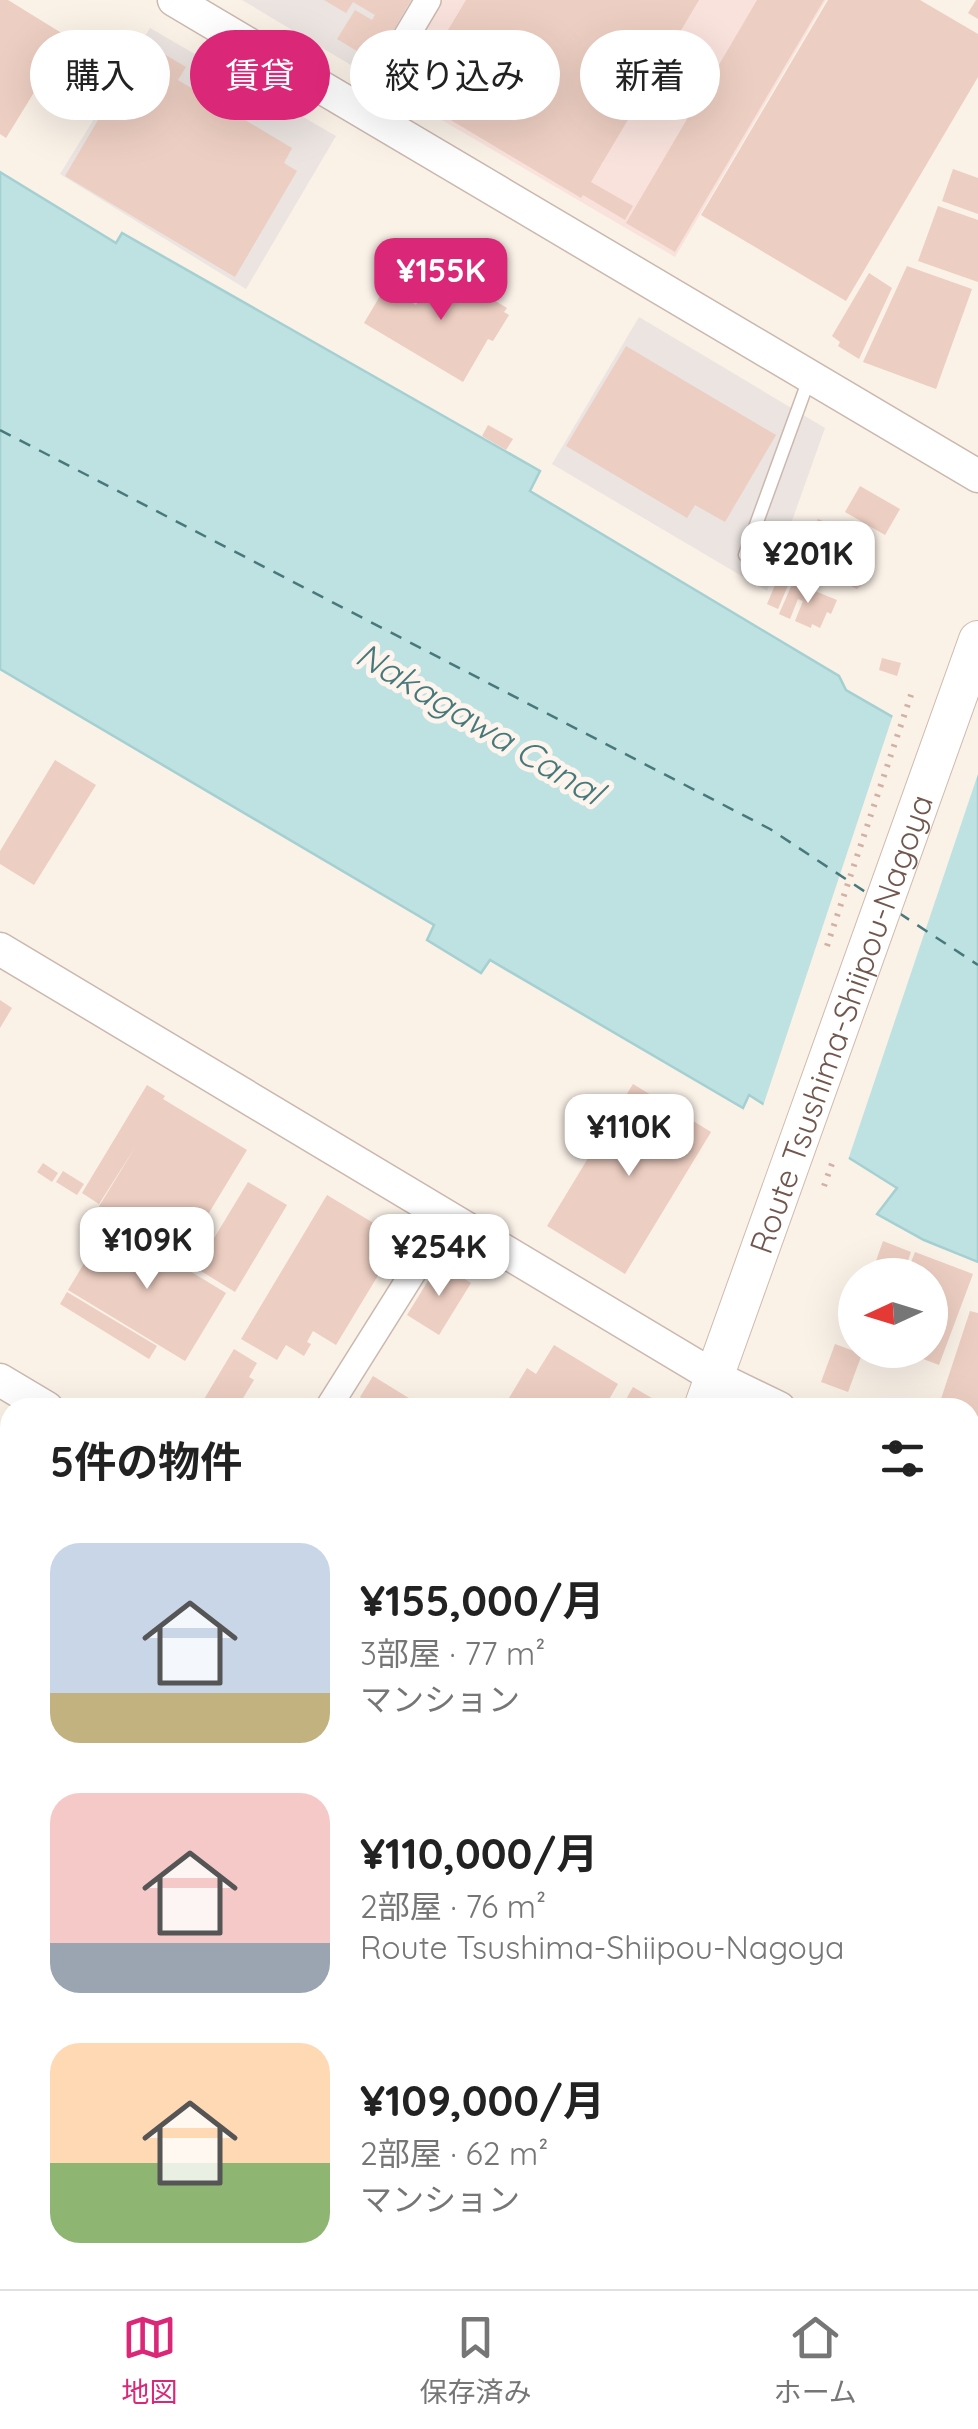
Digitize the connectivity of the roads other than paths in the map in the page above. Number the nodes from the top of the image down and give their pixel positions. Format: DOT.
graph roads {
  1 [pos="174,0"];
  2 [pos="428,0"];
  3 [pos="410,30"];
  4 [pos="350,104"];
  5 [pos="377,120"];
  6 [pos="810,376"];
  7 [pos="978,476"];
  8 [pos="745,555"];
  9 [pos="978,640"];
  10 [pos="0,950"];
  11 [pos="448,1218"];
  12 [pos="0,1380"];
  13 [pos="709,1392"];
  14 [pos="30,1398"];
  15 [pos="334,1398"];
  16 [pos="735,1398"];
  1 -- 4 [label="street"];
  2 -- 3 [label="street"];
  5 -- 6 [label="street"];
  6 -- 7 [label="street"];
  6 -- 8 [label="lane"];
  9 -- 13 [label="main road, Route Tsushima-Shiipou-Nagoya"];
  10 -- 11 [label="street"];
  11 -- 13 [label="street"];
  11 -- 15 [label="street"];
  12 -- 14 [label="street"];
  13 -- 16 [label="street"];
}
